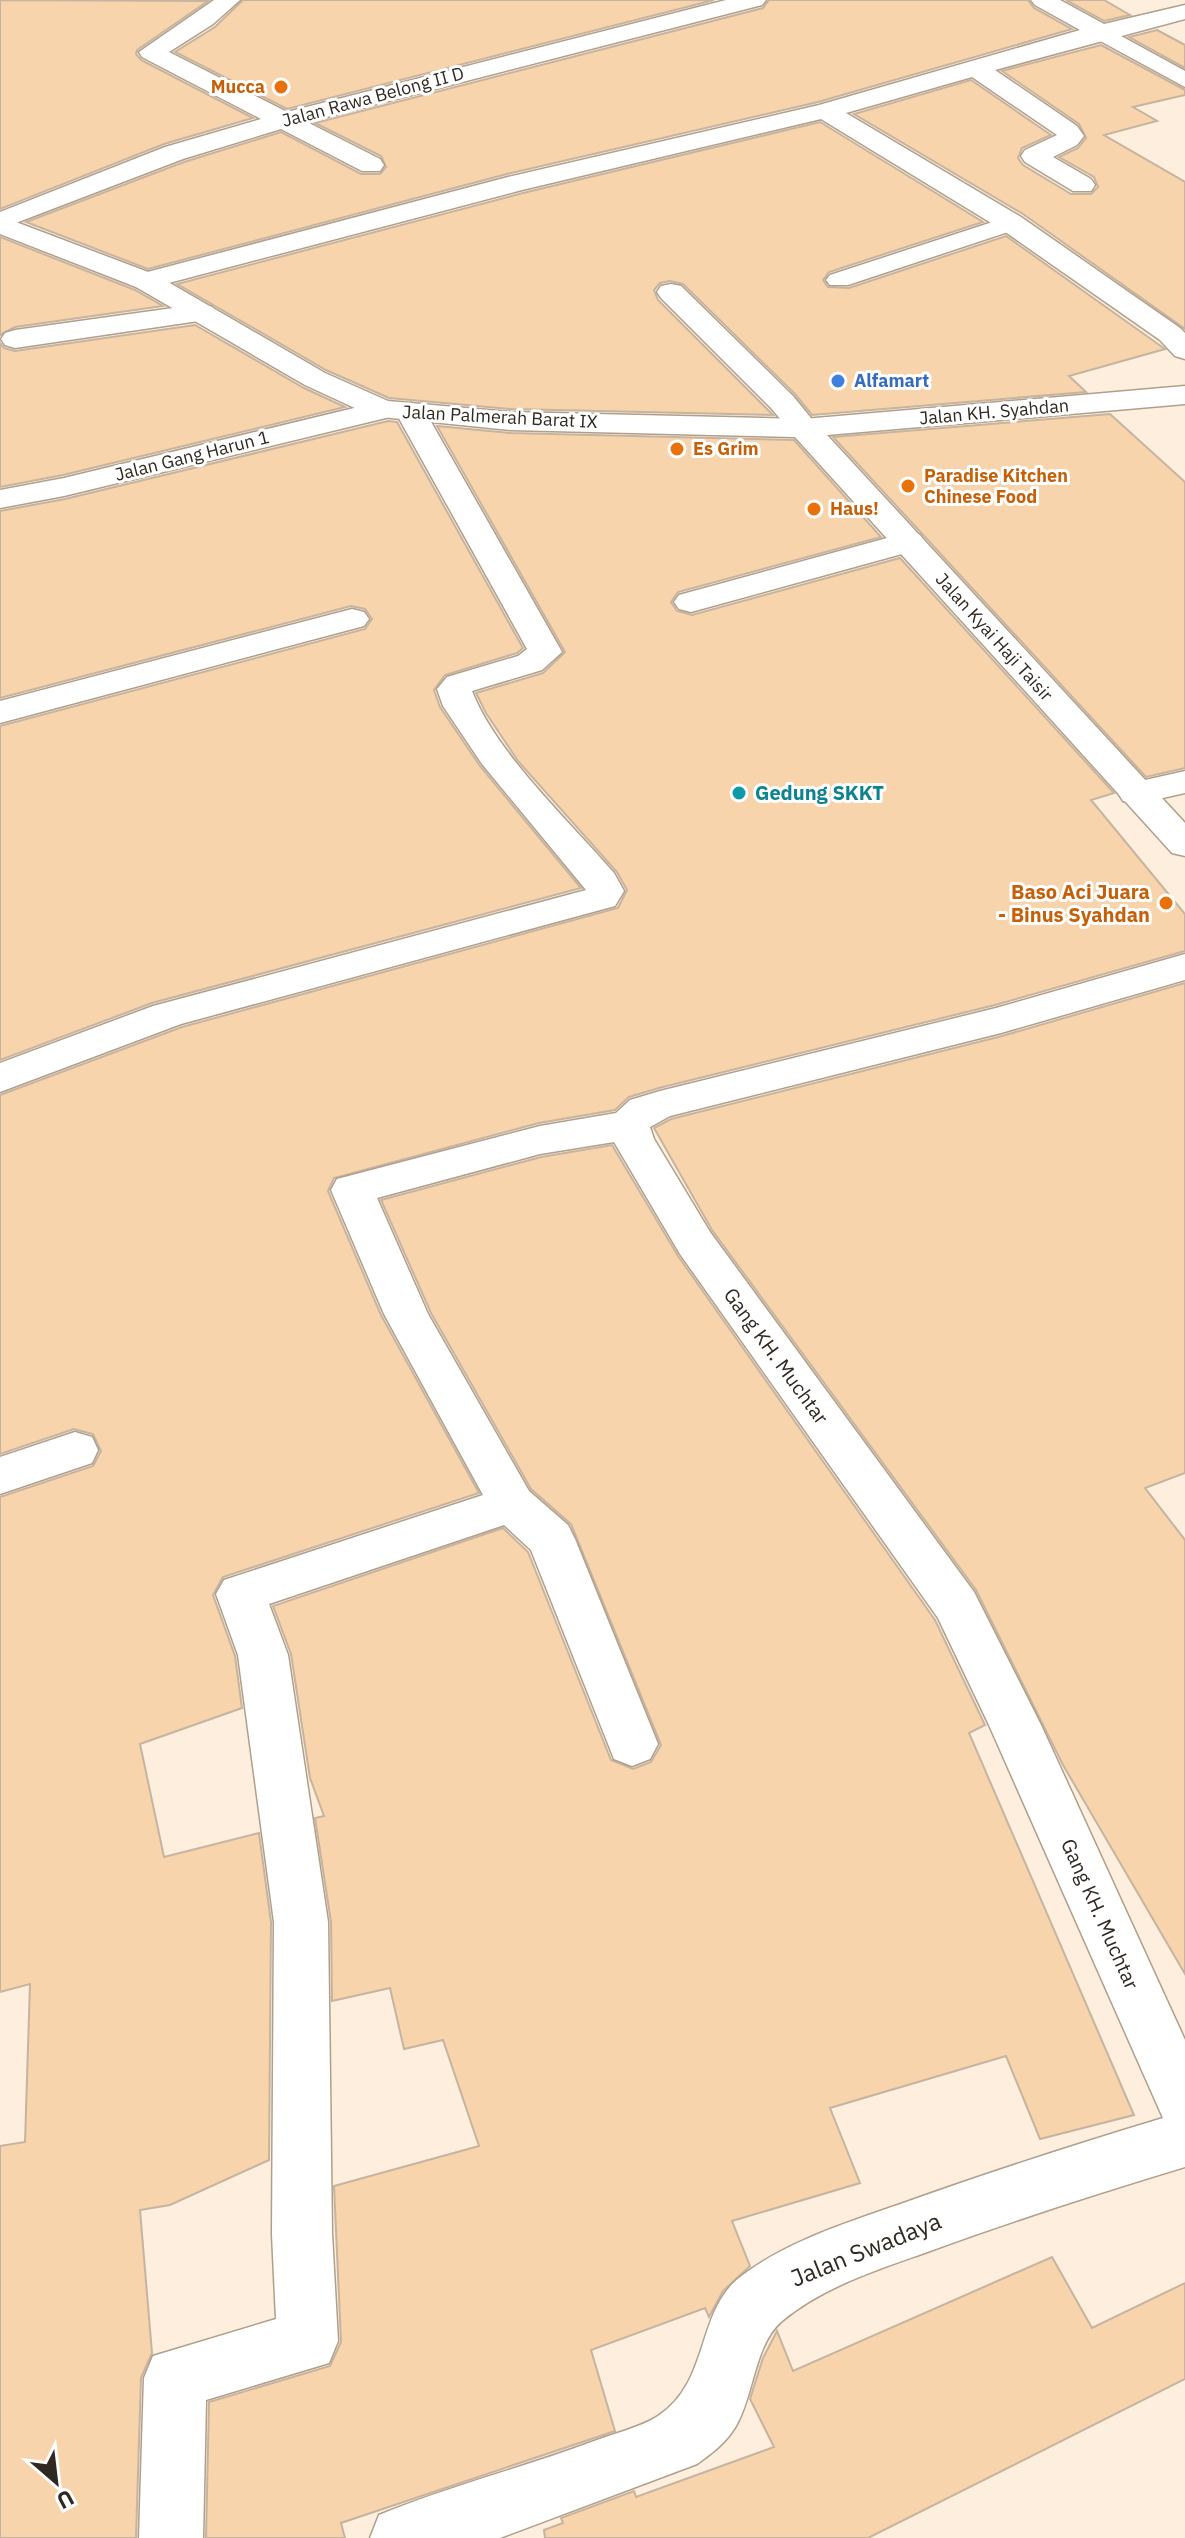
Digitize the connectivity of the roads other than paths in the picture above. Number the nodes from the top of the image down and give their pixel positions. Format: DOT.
graph roads {
  1 [pos="228,0"];
  2 [pos="754,0"];
  3 [pos="1043,0"];
  4 [pos="1185,12"];
  5 [pos="1101,32"];
  6 [pos="975,68"];
  7 [pos="1185,80"];
  8 [pos="825,111"];
  9 [pos="284,120"];
  10 [pos="371,165"];
  11 [pos="1082,185"];
  12 [pos="0,223"];
  13 [pos="1011,223"];
  14 [pos="839,280"];
  15 [pos="146,281"];
  16 [pos="671,292"];
  17 [pos="202,313"];
  18 [pos="15,339"];
  19 [pos="1185,350"];
  20 [pos="1185,395"];
  21 [pos="397,411"];
  22 [pos="804,428"];
  23 [pos="0,499"];
  24 [pos="909,542"];
  25 [pos="691,602"];
  26 [pos="352,619"];
  27 [pos="0,712"];
  28 [pos="1185,782"];
  29 [pos="1136,793"];
  30 [pos="1185,845"];
  31 [pos="1185,967"];
  32 [pos="0,1078"];
  33 [pos="629,1125"];
  34 [pos="75,1450"];
  35 [pos="0,1476"];
  36 [pos="512,1504"];
  37 [pos="632,1744"];
  38 [pos="1185,2104"];
  39 [pos="1185,2139"];
  40 [pos="171,2538"];
  41 [pos="402,2538"];
  1 -- 9 [label="street"];
  2 -- 9 [label="street, Jalan Rawa Belong II D"];
  3 -- 5 [label="street"];
  4 -- 5 [label="street"];
  5 -- 6 [label="street"];
  5 -- 7 [label="lane"];
  6 -- 8 [label="street"];
  6 -- 11 [label="street"];
  8 -- 13 [label="street"];
  8 -- 15 [label="street"];
  9 -- 10 [label="street"];
  9 -- 12 [label="street, Jalan Rawa Belong II D"];
  12 -- 15 [label="street, Jalan Palmerah Barat IX"];
  13 -- 14 [label="lane"];
  13 -- 19 [label="street"];
  15 -- 17 [label="street, Jalan Palmerah Barat IX"];
  16 -- 22 [label="street, Jalan Kyai Haji Taisir"];
  17 -- 18 [label="street"];
  17 -- 21 [label="street, Jalan Palmerah Barat IX"];
  20 -- 22 [label="street, Jalan KH. Syahdan"];
  21 -- 22 [label="street, Jalan Palmerah Barat IX"];
  21 -- 23 [label="street, Jalan Gang Harun 1"];
  21 -- 32 [label="street"];
  22 -- 24 [label="street, Jalan Kyai Haji Taisir"];
  24 -- 25 [label="street"];
  24 -- 29 [label="street, Jalan Kyai Haji Taisir"];
  26 -- 27 [label="street"];
  28 -- 29 [label="street"];
  29 -- 30 [label="street, Jalan Kyai Haji Taisir"];
  31 -- 33 [label="street"];
  33 -- 36 [label="street"];
  33 -- 38 [label="street, Gang KH. Muchtar"];
  34 -- 35 [label="street"];
  36 -- 37 [label="street"];
  36 -- 40 [label="street"];
  39 -- 41 [label="street, Jalan Swadaya"];
}
